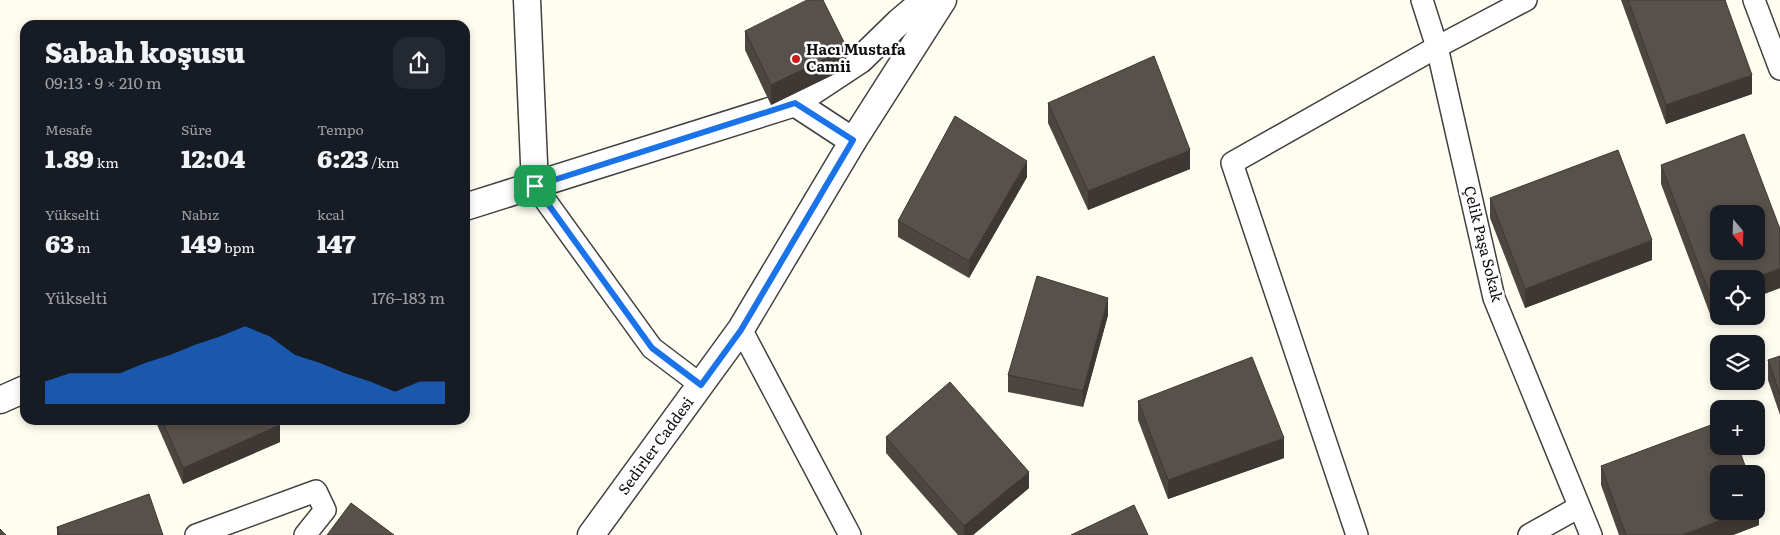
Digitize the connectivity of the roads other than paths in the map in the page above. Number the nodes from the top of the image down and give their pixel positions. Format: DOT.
graph roads {
  1 [pos="527,0"];
  2 [pos="926,0"];
  3 [pos="944,0"];
  4 [pos="1422,0"];
  5 [pos="1526,0"];
  6 [pos="1754,0"];
  7 [pos="1437,47"];
  8 [pos="1780,69"];
  9 [pos="795,103"];
  10 [pos="853,140"];
  11 [pos="535,186"];
  12 [pos="470,206"];
  13 [pos="741,330"];
  14 [pos="701,385"];
  15 [pos="20,391"];
  16 [pos="0,400"];
  17 [pos="1579,507"];
  18 [pos="196,535"];
  19 [pos="305,535"];
  20 [pos="591,535"];
  21 [pos="850,535"];
  22 [pos="1357,535"];
  23 [pos="1528,535"];
  24 [pos="1591,535"];
  1 -- 11 [label="street"];
  2 -- 9 [label="street"];
  3 -- 10 [label="street, Sedirler Caddesi"];
  4 -- 7 [label="street, Çelik Paşa Sokak"];
  5 -- 7 [label="street"];
  6 -- 8 [label="street"];
  7 -- 17 [label="street, Çelik Paşa Sokak"];
  7 -- 22 [label="street"];
  9 -- 10 [label="street"];
  9 -- 11 [label="street"];
  10 -- 13 [label="street, Sedirler Caddesi"];
  11 -- 12 [label="street"];
  11 -- 14 [label="street"];
  13 -- 14 [label="street, Sedirler Caddesi"];
  13 -- 21 [label="street"];
  14 -- 20 [label="street, Sedirler Caddesi"];
  15 -- 16 [label="street"];
  17 -- 23 [label="street"];
  17 -- 24 [label="street, Çelik Paşa Sokak"];
  18 -- 19 [label="street"];
}
